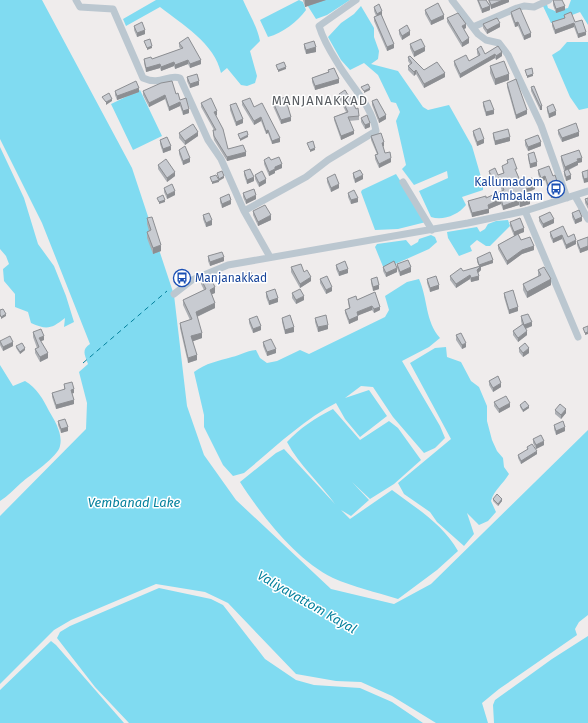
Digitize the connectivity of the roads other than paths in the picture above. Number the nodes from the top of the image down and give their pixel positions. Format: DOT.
graph roads {
  1 [pos="76,0"];
  2 [pos="356,0"];
  3 [pos="452,0"];
  4 [pos="549,0"];
  5 [pos="473,27"];
  6 [pos="403,182"];
  7 [pos="588,191"];
  8 [pos="575,196"];
  9 [pos="567,198"];
  10 [pos="244,211"];
  11 [pos="525,211"];
  12 [pos="588,219"];
  13 [pos="432,230"];
  14 [pos="270,258"];
  15 [pos="174,294"];
  16 [pos="578,337"];
  1 -- 10 [label="street"];
  2 -- 10 [label="street"];
  3 -- 5 [label="street"];
  4 -- 5 [label="street"];
  5 -- 9 [label="street"];
  6 -- 13 [label="street"];
  7 -- 8 [label="street"];
  8 -- 9 [label="street"];
  8 -- 12 [label="street"];
  9 -- 11 [label="street"];
  10 -- 14 [label="street"];
  11 -- 13 [label="street"];
  11 -- 16 [label="street"];
  13 -- 14 [label="street"];
  14 -- 15 [label="street"];
}
